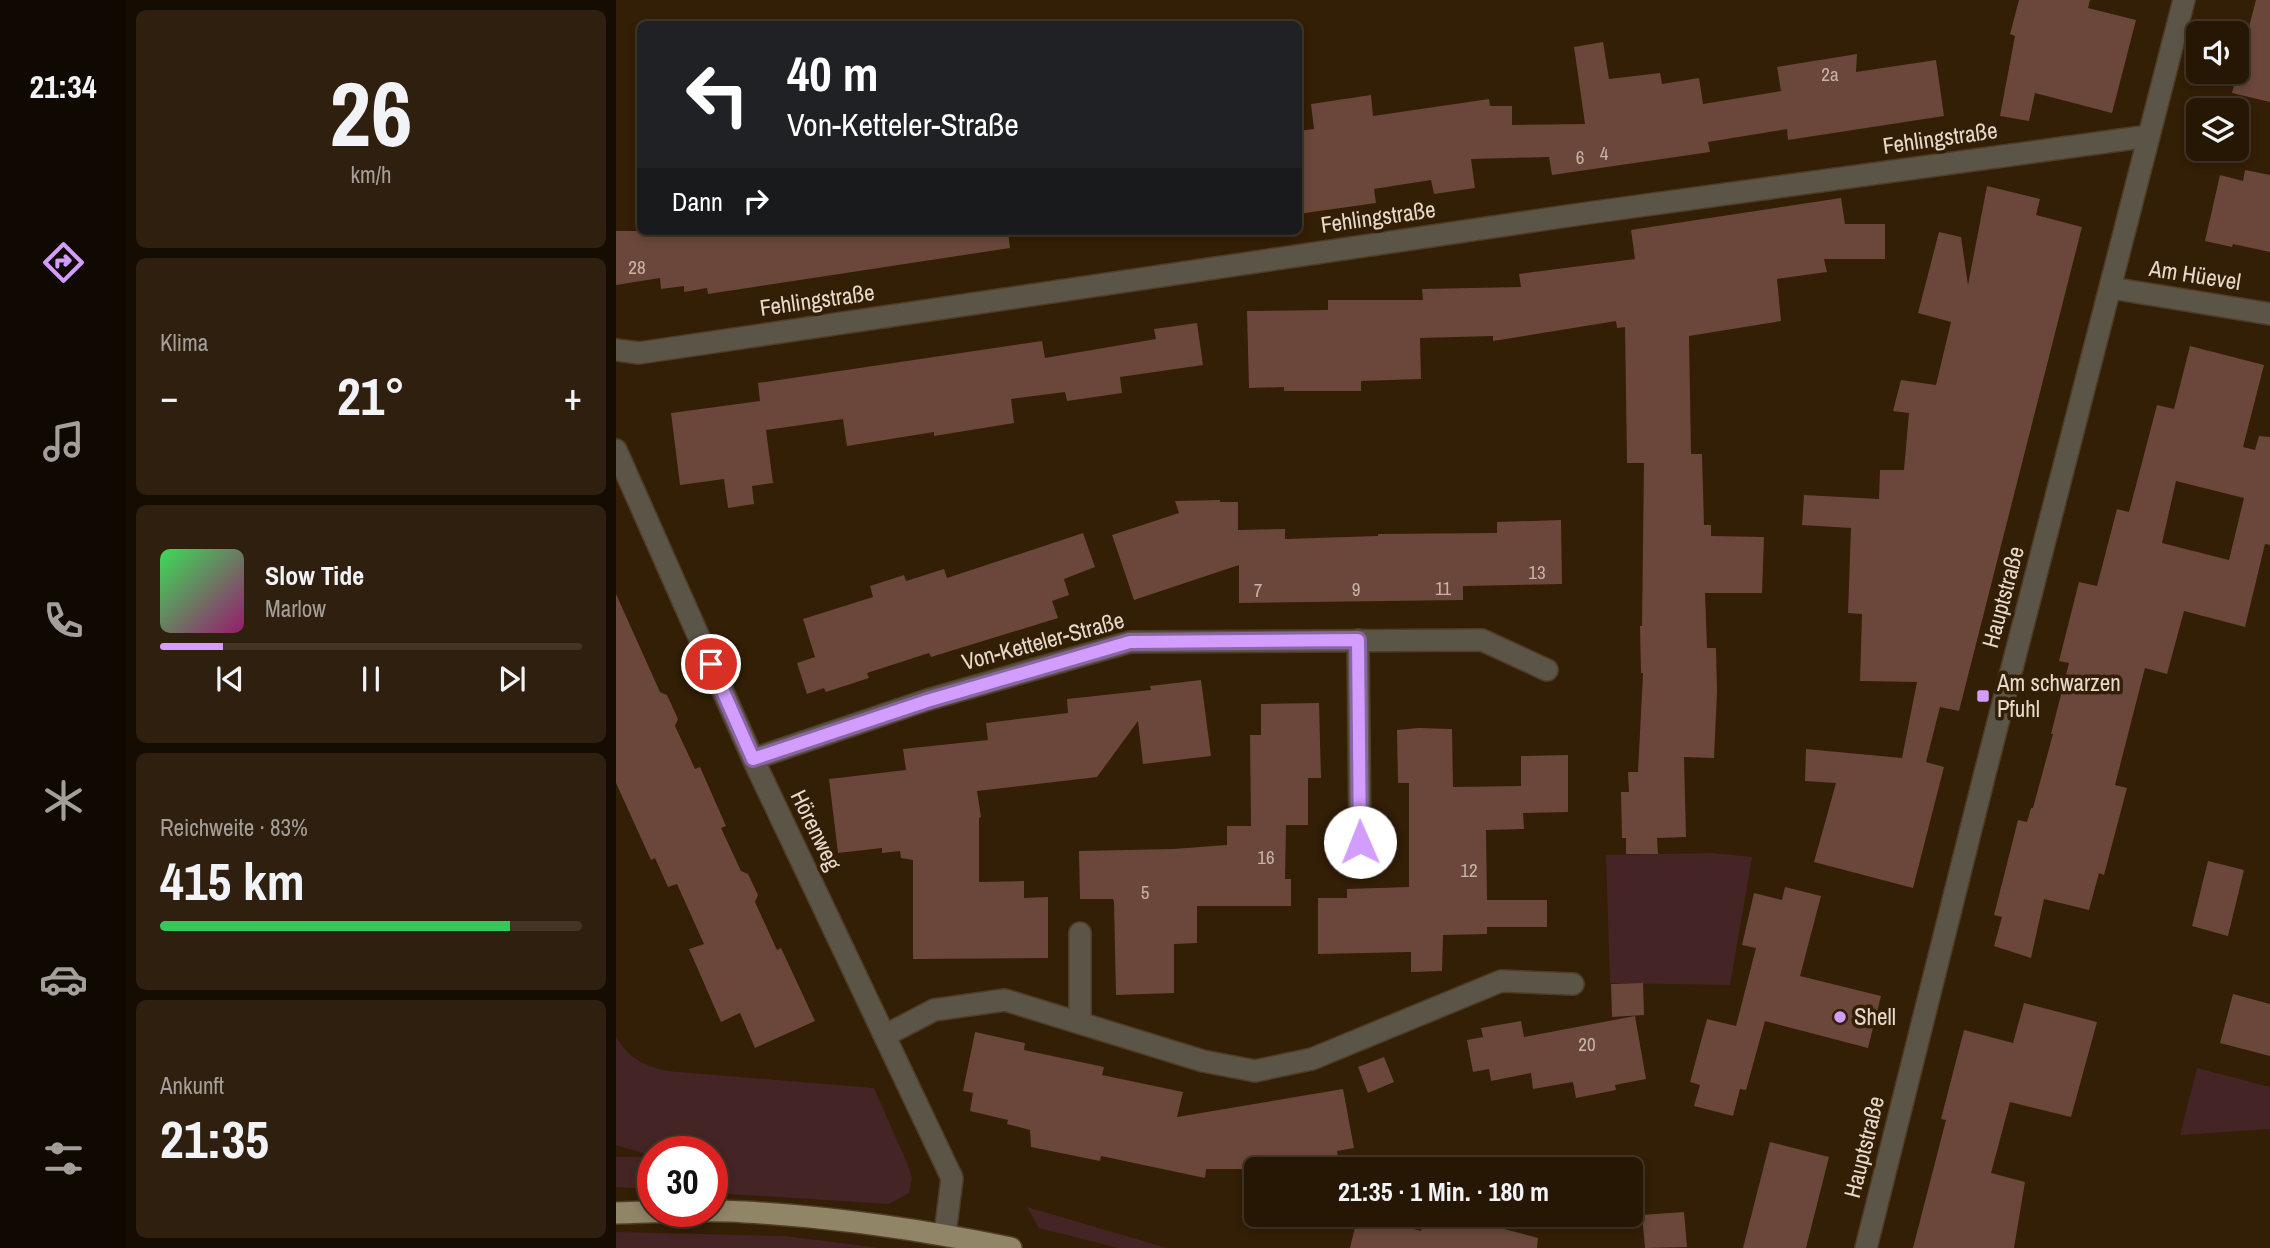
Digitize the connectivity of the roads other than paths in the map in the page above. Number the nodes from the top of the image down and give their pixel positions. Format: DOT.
graph roads {
  1 [pos="2184,0"];
  2 [pos="2149,136"];
  3 [pos="2111,288"];
  4 [pos="2270,314"];
  5 [pos="616,349"];
  6 [pos="616,450"];
  7 [pos="1358,640"];
  8 [pos="1547,670"];
  9 [pos="753,759"];
  10 [pos="1360,842"];
  11 [pos="1080,933"];
  12 [pos="1573,984"];
  13 [pos="1080,1023"];
  14 [pos="886,1035"];
  15 [pos="616,1213"];
  16 [pos="945,1234"];
  17 [pos="1012,1248"];
  18 [pos="1866,1248"];
  1 -- 2 [label="street, Hauptstraße"];
  2 -- 3 [label="street, Hauptstraße"];
  2 -- 5 [label="street, Fehlingstraße"];
  3 -- 4 [label="street, Am Hüevel"];
  3 -- 18 [label="street, Hauptstraße"];
  6 -- 9 [label="street, Hörenweg"];
  7 -- 8 [label="street, Von-Ketteler-Straße"];
  7 -- 9 [label="street, Von-Ketteler-Straße"];
  7 -- 10 [label="street"];
  9 -- 14 [label="street, Hörenweg"];
  11 -- 13 [label="street"];
  12 -- 13 [label="street"];
  13 -- 14 [label="street"];
  14 -- 16 [label="street, Hörenweg"];
  15 -- 16 [label="main road"];
  16 -- 17 [label="main road"];
}
